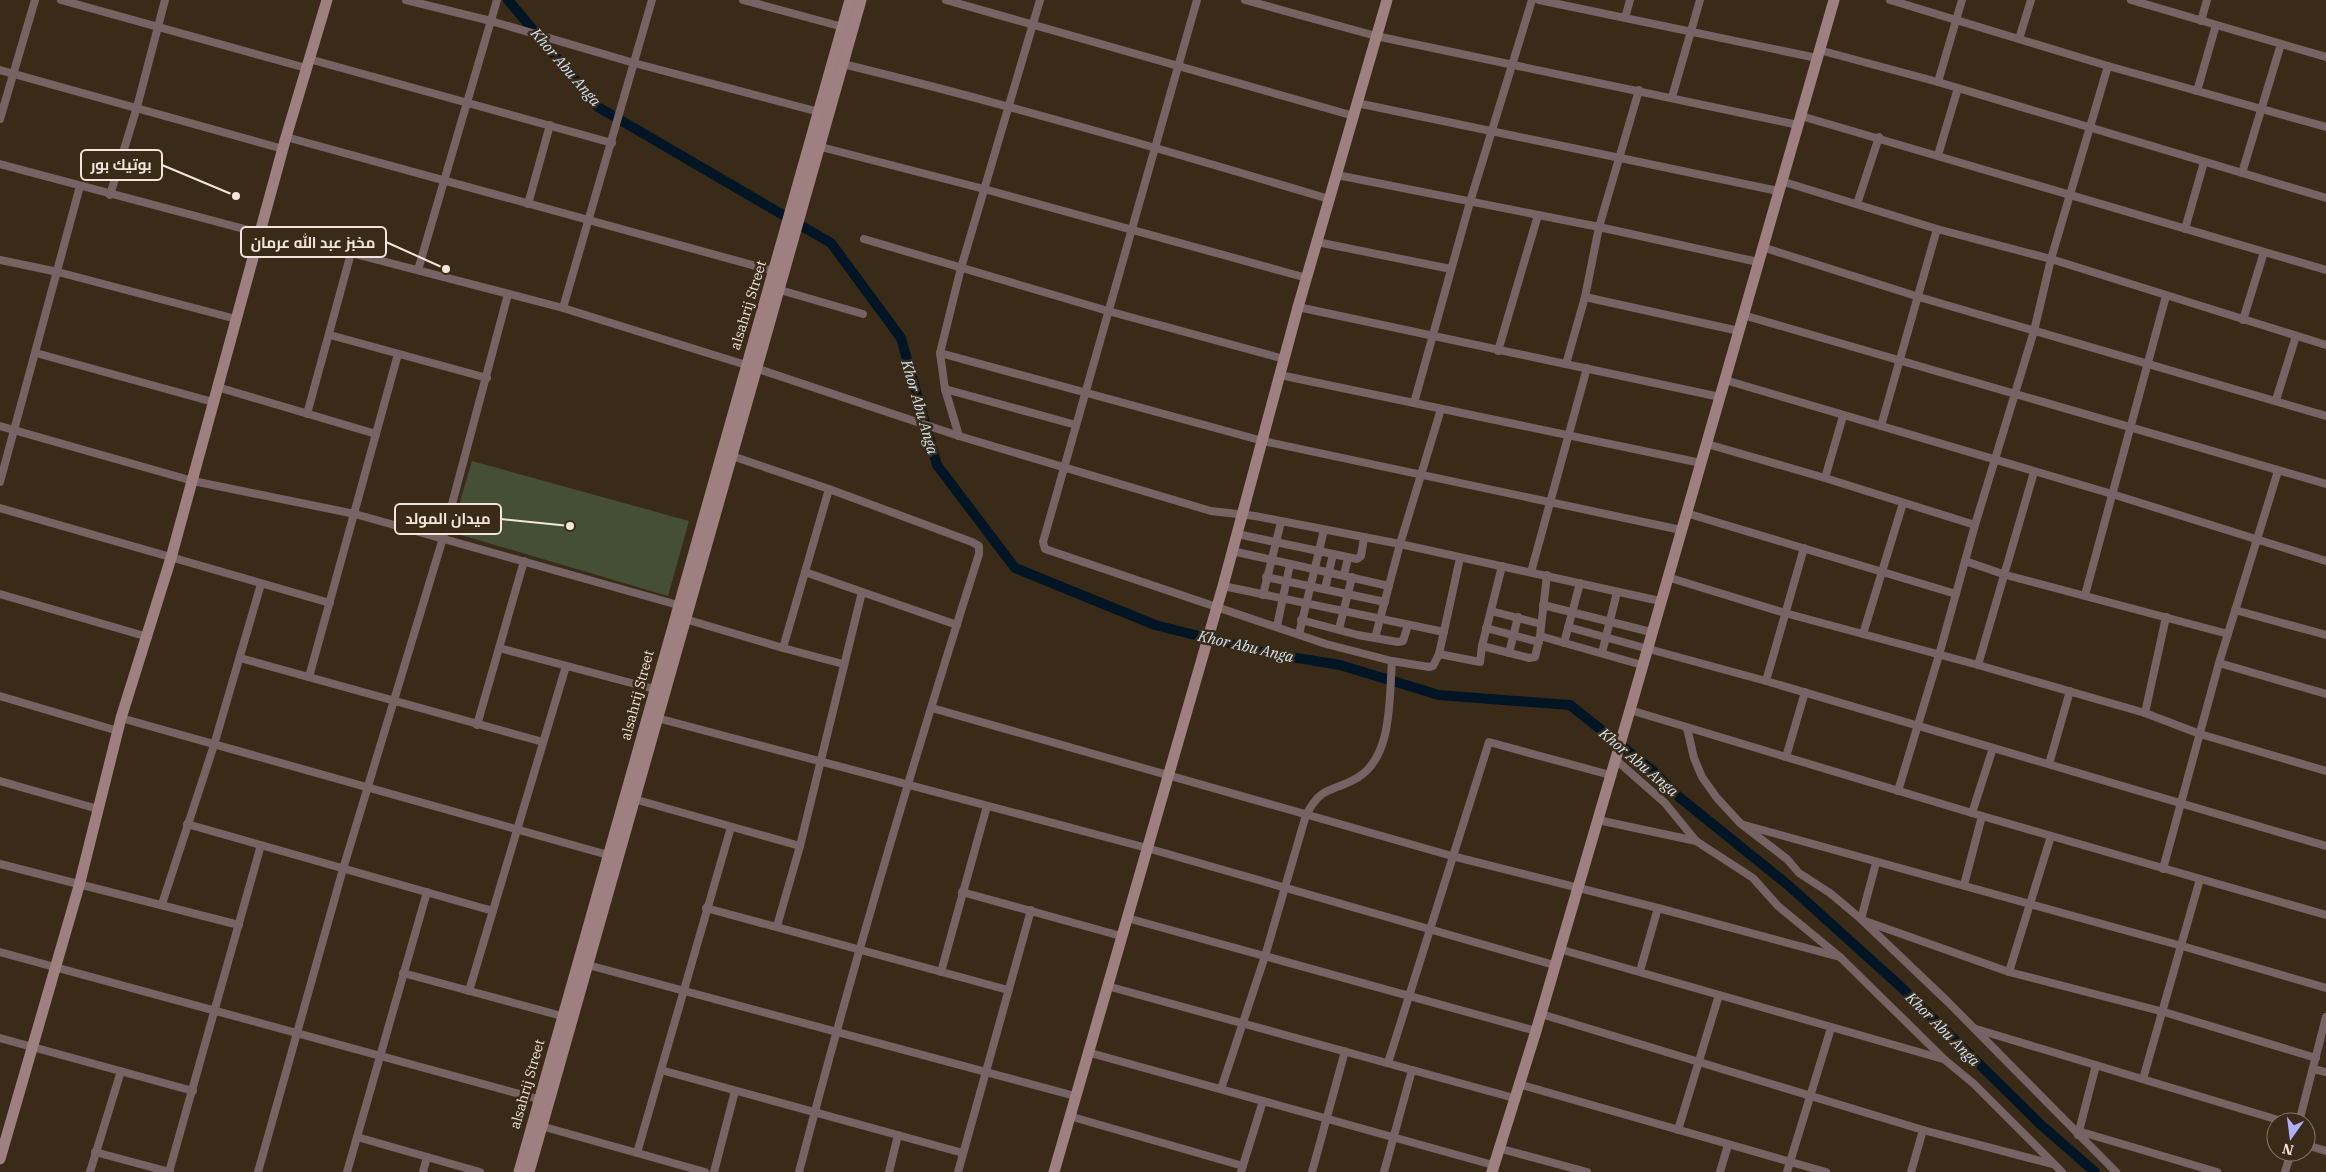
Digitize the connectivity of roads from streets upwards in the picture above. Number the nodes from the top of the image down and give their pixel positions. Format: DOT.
graph roads {
  1 [pos="34,0"];
  2 [pos="61,0"];
  3 [pos="165,0"];
  4 [pos="327,0"];
  5 [pos="406,0"];
  6 [pos="497,0"];
  7 [pos="652,0"];
  8 [pos="743,0"];
  9 [pos="850,0"];
  10 [pos="862,0"];
  11 [pos="946,0"];
  12 [pos="1040,0"];
  13 [pos="1197,0"];
  14 [pos="1245,0"];
  15 [pos="1387,0"];
  16 [pos="1532,0"];
  17 [pos="1539,0"];
  18 [pos="1630,0"];
  19 [pos="1700,0"];
  20 [pos="1834,0"];
  21 [pos="1890,0"];
  22 [pos="1962,0"];
  23 [pos="2031,0"];
  24 [pos="2131,0"];
  25 [pos="2207,0"];
  26 [pos="1559,2"];
  27 [pos="1625,18"];
  28 [pos="1956,19"];
  29 [pos="2201,20"];
  30 [pos="491,21"];
  31 [pos="1032,25"];
  32 [pos="2216,25"];
  33 [pos="158,27"];
  34 [pos="843,27"];
  35 [pos="1691,33"];
  36 [pos="1376,36"];
  37 [pos="2020,39"];
  38 [pos="2281,44"];
  39 [pos="1818,54"];
  40 [pos="2326,57"];
  41 [pos="634,63"];
  42 [pos="307,64"];
  43 [pos="843,64"];
  44 [pos="1512,64"];
  45 [pos="1177,65"];
  46 [pos="2108,66"];
  47 [pos="0,70"];
  48 [pos="14,74"];
  49 [pos="1938,82"];
  50 [pos="1958,88"];
  51 [pos="1639,90"];
  52 [pos="2197,91"];
  53 [pos="1672,97"];
  54 [pos="467,102"];
  55 [pos="1357,103"];
  56 [pos="1008,106"];
  57 [pos="137,107"];
  58 [pos="2261,110"];
  59 [pos="819,112"];
  60 [pos="1354,116"];
  61 [pos="0,119"];
  62 [pos="1799,120"];
  63 [pos="550,125"];
  64 [pos="2326,127"];
  65 [pos="2090,128"];
  66 [pos="1490,131"];
  67 [pos="286,137"];
  68 [pos="1878,137"];
  69 [pos="612,143"];
  70 [pos="820,146"];
  71 [pos="1154,147"];
  72 [pos="283,149"];
  73 [pos="1938,155"];
  74 [pos="1619,158"];
  75 [pos="2204,162"];
  76 [pos="0,164"];
  77 [pos="2242,173"];
  78 [pos="1337,174"];
  79 [pos="442,181"];
  80 [pos="80,186"];
  81 [pos="1780,186"];
  82 [pos="984,189"];
  83 [pos="2071,194"];
  84 [pos="110,195"];
  85 [pos="2326,198"];
  86 [pos="1329,199"];
  87 [pos="1470,202"];
  88 [pos="528,204"];
  89 [pos="1857,204"];
  90 [pos="797,209"];
  91 [pos="1538,215"];
  92 [pos="588,221"];
  93 [pos="1599,227"];
  94 [pos="792,228"];
  95 [pos="1937,229"];
  96 [pos="2185,229"];
  97 [pos="1130,230"];
  98 [pos="260,233"];
  99 [pos="864,239"];
  100 [pos="1317,242"];
  101 [pos="1762,248"];
  102 [pos="2264,252"];
  103 [pos="351,253"];
  104 [pos="2051,259"];
  105 [pos="0,260"];
  106 [pos="1758,262"];
  107 [pos="961,268"];
  108 [pos="1451,268"];
  109 [pos="418,270"];
  110 [pos="2326,270"];
  111 [pos="774,271"];
  112 [pos="58,272"];
  113 [pos="1307,278"];
  114 [pos="780,290"];
  115 [pos="508,294"];
  116 [pos="2166,296"];
  117 [pos="1585,297"];
  118 [pos="1919,297"];
  119 [pos="562,308"];
  120 [pos="1298,308"];
  121 [pos="1108,311"];
  122 [pos="863,314"];
  123 [pos="1743,316"];
  124 [pos="236,319"];
  125 [pos="2243,320"];
  126 [pos="1739,331"];
  127 [pos="2034,331"];
  128 [pos="330,335"];
  129 [pos="2296,336"];
  130 [pos="1433,338"];
  131 [pos="2326,345"];
  132 [pos="1498,351"];
  133 [pos="36,353"];
  134 [pos="940,353"];
  135 [pos="398,354"];
  136 [pos="1284,359"];
  137 [pos="1900,360"];
  138 [pos="1566,364"];
  139 [pos="2148,364"];
  140 [pos="746,365"];
  141 [pos="1587,368"];
  142 [pos="757,370"];
  143 [pos="1280,375"];
  144 [pos="486,378"];
  145 [pos="1725,380"];
  146 [pos="217,387"];
  147 [pos="945,389"];
  148 [pos="1084,391"];
  149 [pos="2014,394"];
  150 [pos="1720,397"];
  151 [pos="2276,400"];
  152 [pos="213,402"];
  153 [pos="1414,403"];
  154 [pos="1442,409"];
  155 [pos="308,414"];
  156 [pos="1842,416"];
  157 [pos="2326,416"];
  158 [pos="1076,425"];
  159 [pos="0,426"];
  160 [pos="1881,426"];
  161 [pos="2130,428"];
  162 [pos="14,430"];
  163 [pos="376,434"];
  164 [pos="1569,434"];
  165 [pos="959,436"];
  166 [pos="1263,441"];
  167 [pos="1707,444"];
  168 [pos="732,456"];
  169 [pos="1995,461"];
  170 [pos="1701,463"];
  171 [pos="1064,468"];
  172 [pos="2278,471"];
  173 [pos="2034,472"];
  174 [pos="1421,474"];
  175 [pos="1825,478"];
  176 [pos="193,481"];
  177 [pos="0,482"];
  178 [pos="2326,484"];
  179 [pos="828,489"];
  180 [pos="2112,494"];
  181 [pos="1550,502"];
  182 [pos="1903,502"];
  183 [pos="0,508"];
  184 [pos="355,514"];
  185 [pos="1686,514"];
  186 [pos="1243,515"];
  187 [pos="1281,522"];
  188 [pos="1975,525"];
  189 [pos="1324,530"];
  190 [pos="1681,530"];
  191 [pos="1237,534"];
  192 [pos="443,538"];
  193 [pos="1364,538"];
  194 [pos="2256,541"];
  195 [pos="1276,542"];
  196 [pos="1400,544"];
  197 [pos="1804,548"];
  198 [pos="1232,551"];
  199 [pos="1318,551"];
  200 [pos="1333,554"];
  201 [pos="171,558"];
  202 [pos="1348,558"];
  203 [pos="1460,558"];
  204 [pos="524,560"];
  205 [pos="1270,560"];
  206 [pos="1965,561"];
  207 [pos="2326,561"];
  208 [pos="1290,564"];
  209 [pos="1502,566"];
  210 [pos="1314,569"];
  211 [pos="1329,571"];
  212 [pos="1882,571"];
  213 [pos="805,572"];
  214 [pos="1531,572"];
  215 [pos="1548,575"];
  216 [pos="2006,575"];
  217 [pos="1348,576"];
  218 [pos="1266,577"];
  219 [pos="1667,577"];
  220 [pos="1286,581"];
  221 [pos="1580,583"];
  222 [pos="261,584"];
  223 [pos="1310,585"];
  224 [pos="1222,586"];
  225 [pos="1389,586"];
  226 [pos="1325,589"];
  227 [pos="862,592"];
  228 [pos="1617,592"];
  229 [pos="1348,593"];
  230 [pos="0,594"];
  231 [pos="1956,594"];
  232 [pos="1263,595"];
  233 [pos="2085,595"];
  234 [pos="1282,599"];
  235 [pos="1660,601"];
  236 [pos="1385,602"];
  237 [pos="330,603"];
  238 [pos="1306,603"];
  239 [pos="678,605"];
  240 [pos="1217,605"];
  241 [pos="1543,605"];
  242 [pos="2235,610"];
  243 [pos="1490,611"];
  244 [pos="1343,613"];
  245 [pos="1572,613"];
  246 [pos="1785,613"];
  247 [pos="1518,617"];
  248 [pos="2166,617"];
  249 [pos="685,619"];
  250 [pos="1381,619"];
  251 [pos="1301,620"];
  252 [pos="1610,621"];
  253 [pos="1541,624"];
  254 [pos="956,625"];
  255 [pos="1408,625"];
  256 [pos="1277,626"];
  257 [pos="1568,627"];
  258 [pos="1339,628"];
  259 [pos="1486,628"];
  260 [pos="1444,632"];
  261 [pos="1652,632"];
  262 [pos="1350,633"];
  263 [pos="1298,634"];
  264 [pos="1863,634"];
  265 [pos="2228,634"];
  266 [pos="2326,635"];
  267 [pos="1514,636"];
  268 [pos="1606,636"];
  269 [pos="148,637"];
  270 [pos="1375,638"];
  271 [pos="1540,639"];
  272 [pos="1564,643"];
  273 [pos="1482,646"];
  274 [pos="1647,647"];
  275 [pos="499,648"];
  276 [pos="784,648"];
  277 [pos="1346,649"];
  278 [pos="1509,653"];
  279 [pos="1602,653"];
  280 [pos="1440,654"];
  281 [pos="1939,655"];
  282 [pos="240,658"];
  283 [pos="1392,661"];
  284 [pos="2219,663"];
  285 [pos="843,664"];
  286 [pos="1642,665"];
  287 [pos="1978,665"];
  288 [pos="566,666"];
  289 [pos="309,677"];
  290 [pos="1766,681"];
  291 [pos="654,689"];
  292 [pos="1805,692"];
  293 [pos="2070,692"];
  294 [pos="2326,694"];
  295 [pos="0,696"];
  296 [pos="394,702"];
  297 [pos="932,708"];
  298 [pos="1630,710"];
  299 [pos="2145,713"];
  300 [pos="121,718"];
  301 [pos="658,718"];
  302 [pos="477,724"];
  303 [pos="1918,726"];
  304 [pos="1686,728"];
  305 [pos="118,731"];
  306 [pos="2200,734"];
  307 [pos="543,742"];
  308 [pos="214,745"];
  309 [pos="1992,748"];
  310 [pos="1617,753"];
  311 [pos="1786,757"];
  312 [pos="821,761"];
  313 [pos="2049,764"];
  314 [pos="2326,772"];
  315 [pos="1168,774"];
  316 [pos="1610,775"];
  317 [pos="0,781"];
  318 [pos="907,784"];
  319 [pos="367,789"];
  320 [pos="1898,791"];
  321 [pos="634,800"];
  322 [pos="2180,802"];
  323 [pos="987,806"];
  324 [pos="98,809"];
  325 [pos="1972,813"];
  326 [pos="1306,815"];
  327 [pos="1982,816"];
  328 [pos="1598,820"];
  329 [pos="1740,823"];
  330 [pos="187,824"];
  331 [pos="731,827"];
  332 [pos="516,830"];
  333 [pos="2051,836"];
  334 [pos="1696,841"];
  335 [pos="261,845"];
  336 [pos="800,846"];
  337 [pos="2326,846"];
  338 [pos="1147,848"];
  339 [pos="608,855"];
  340 [pos="1452,856"];
  341 [pos="1876,863"];
  342 [pos="0,864"];
  343 [pos="2163,868"];
  344 [pos="344,869"];
  345 [pos="2200,879"];
  346 [pos="1964,885"];
  347 [pos="78,886"];
  348 [pos="1286,888"];
  349 [pos="1577,888"];
  350 [pos="427,892"];
  351 [pos="962,892"];
  352 [pos="162,904"];
  353 [pos="2031,904"];
  354 [pos="706,908"];
  355 [pos="1658,908"];
  356 [pos="1031,910"];
  357 [pos="493,911"];
  358 [pos="2326,915"];
  359 [pos="1127,918"];
  360 [pos="1861,919"];
  361 [pos="239,925"];
  362 [pos="777,926"];
  363 [pos="1428,930"];
  364 [pos="1121,936"];
  365 [pos="2182,946"];
  366 [pos="1559,949"];
  367 [pos="860,950"];
  368 [pos="0,952"];
  369 [pos="1266,956"];
  370 [pos="1840,957"];
  371 [pos="588,965"];
  372 [pos="1554,965"];
  373 [pos="55,967"];
  374 [pos="1640,971"];
  375 [pos="941,972"];
  376 [pos="2009,972"];
  377 [pos="403,973"];
  378 [pos="1107,986"];
  379 [pos="2326,988"];
  380 [pos="1008,990"];
  381 [pos="469,991"];
  382 [pos="684,991"];
  383 [pos="1409,995"];
  384 [pos="1719,995"];
  385 [pos="215,1009"];
  386 [pos="2164,1012"];
  387 [pos="1541,1014"];
  388 [pos="562,1016"];
  389 [pos="2326,1017"];
  390 [pos="1242,1022"];
  391 [pos="1831,1028"];
  392 [pos="1975,1029"];
  393 [pos="1536,1031"];
  394 [pos="298,1032"];
  395 [pos="834,1033"];
  396 [pos="0,1038"];
  397 [pos="31,1048"];
  398 [pos="1345,1051"];
  399 [pos="1087,1052"];
  400 [pos="380,1055"];
  401 [pos="2316,1058"];
  402 [pos="1945,1060"];
  403 [pos="1698,1062"];
  404 [pos="1388,1063"];
  405 [pos="2096,1065"];
  406 [pos="2313,1069"];
  407 [pos="661,1070"];
  408 [pos="1412,1070"];
  409 [pos="121,1071"];
  410 [pos="985,1072"];
  411 [pos="2326,1072"];
  412 [pos="2143,1079"];
  413 [pos="1518,1084"];
  414 [pos="1221,1090"];
  415 [pos="193,1091"];
  416 [pos="736,1091"];
  417 [pos="1810,1095"];
  418 [pos="1075,1096"];
  419 [pos="1514,1098"];
  420 [pos="538,1099"];
  421 [pos="1262,1101"];
  422 [pos="814,1112"];
  423 [pos="2302,1112"];
  424 [pos="1069,1116"];
  425 [pos="2266,1116"];
  426 [pos="1325,1120"];
  427 [pos="541,1126"];
  428 [pos="5,1128"];
  429 [pos="1678,1130"];
  430 [pos="1923,1130"];
  431 [pos="2078,1133"];
  432 [pos="898,1135"];
  433 [pos="357,1137"];
  434 [pos="1393,1138"];
  435 [pos="1728,1145"];
  436 [pos="1498,1148"];
  437 [pos="95,1152"];
  438 [pos="637,1153"];
  439 [pos="963,1153"];
  440 [pos="427,1157"];
  441 [pos="0,1159"];
  442 [pos="1790,1162"];
  443 [pos="2053,1165"];
  444 [pos="1492,1168"];
  445 [pos="1242,1169"];
  446 [pos="90,1172"];
  447 [pos="169,1172"];
  448 [pos="258,1172"];
  449 [pos="347,1172"];
  450 [pos="423,1172"];
  451 [pos="480,1172"];
  452 [pos="519,1172"];
  453 [pos="529,1172"];
  454 [pos="705,1172"];
  455 [pos="714,1172"];
  456 [pos="799,1172"];
  457 [pos="889,1172"];
  458 [pos="958,1172"];
  459 [pos="1054,1172"];
  460 [pos="1312,1172"];
  461 [pos="1384,1172"];
  462 [pos="1587,1172"];
  463 [pos="1720,1172"];
  464 [pos="1788,1172"];
  465 [pos="1826,1172"];
  466 [pos="1911,1172"];
  467 [pos="2062,1172"];
  468 [pos="2116,1172"];
  469 [pos="2217,1172"];
  1 -- 48 [label="street"];
  2 -- 33 [label="street"];
  3 -- 33 [label="street"];
  4 -- 42 [label="street"];
  5 -- 30 [label="street"];
  6 -- 30 [label="street"];
  7 -- 41 [label="street"];
  8 -- 34 [label="street"];
  9 -- 34 [label="street"];
  10 -- 43 [label="street"];
  11 -- 31 [label="street"];
  12 -- 31 [label="street"];
  13 -- 45 [label="street"];
  14 -- 36 [label="street"];
  15 -- 36 [label="street"];
  16 -- 44 [label="street"];
  17 -- 26 [label="street"];
  18 -- 27 [label="street"];
  19 -- 35 [label="street"];
  20 -- 39 [label="street"];
  21 -- 28 [label="street"];
  22 -- 28 [label="street"];
  23 -- 37 [label="street"];
  24 -- 29 [label="street"];
  25 -- 29 [label="street"];
  26 -- 27 [label="street"];
  27 -- 35 [label="street"];
  28 -- 37 [label="street"];
  28 -- 49 [label="street"];
  29 -- 32 [label="street"];
  30 -- 41 [label="street"];
  30 -- 54 [label="street"];
  31 -- 45 [label="street"];
  31 -- 56 [label="street"];
  32 -- 38 [label="street"];
  32 -- 52 [label="street"];
  33 -- 42 [label="street"];
  33 -- 57 [label="street"];
  34 -- 59 [label="street"];
  35 -- 39 [label="street"];
  35 -- 53 [label="street"];
  36 -- 44 [label="street"];
  36 -- 55 [label="street"];
  37 -- 46 [label="street"];
  38 -- 40 [label="street"];
  38 -- 58 [label="street"];
  39 -- 49 [label="street"];
  39 -- 62 [label="street"];
  41 -- 59 [label="street"];
  41 -- 69 [label="street"];
  42 -- 54 [label="street"];
  42 -- 67 [label="street"];
  43 -- 56 [label="street"];
  43 -- 70 [label="street"];
  44 -- 51 [label="street"];
  44 -- 66 [label="street"];
  45 -- 60 [label="street"];
  45 -- 71 [label="street"];
  46 -- 52 [label="street"];
  46 -- 65 [label="street"];
  47 -- 48 [label="street"];
  48 -- 57 [label="street"];
  48 -- 61 [label="street"];
  49 -- 50 [label="street"];
  50 -- 65 [label="street"];
  50 -- 73 [label="street"];
  51 -- 53 [label="street"];
  51 -- 74 [label="street"];
  52 -- 58 [label="street"];
  53 -- 62 [label="street"];
  54 -- 63 [label="street"];
  54 -- 79 [label="street"];
  55 -- 60 [label="street"];
  55 -- 66 [label="street"];
  56 -- 71 [label="street"];
  56 -- 82 [label="street"];
  57 -- 72 [label="street"];
  57 -- 84 [label="street"];
  58 -- 64 [label="street"];
  58 -- 77 [label="street"];
  59 -- 90 [label="street"];
  60 -- 78 [label="street"];
  62 -- 68 [label="street"];
  62 -- 81 [label="street"];
  63 -- 69 [label="street"];
  63 -- 88 [label="street"];
  65 -- 75 [label="street"];
  65 -- 83 [label="street"];
  66 -- 74 [label="street"];
  66 -- 87 [label="street"];
  67 -- 72 [label="street"];
  67 -- 79 [label="street"];
  68 -- 73 [label="street"];
  68 -- 89 [label="street"];
  69 -- 92 [label="street"];
  70 -- 82 [label="street"];
  70 -- 90 [label="street"];
  71 -- 86 [label="street"];
  71 -- 97 [label="street"];
  72 -- 98 [label="street"];
  73 -- 83 [label="street"];
  74 -- 81 [label="street"];
  74 -- 93 [label="street"];
  75 -- 77 [label="street"];
  75 -- 96 [label="street"];
  76 -- 80 [label="street"];
  77 -- 85 [label="street"];
  78 -- 86 [label="street"];
  78 -- 87 [label="street"];
  79 -- 88 [label="street"];
  79 -- 109 [label="street"];
  80 -- 84 [label="street"];
  80 -- 112 [label="street"];
  81 -- 89 [label="street"];
  81 -- 101 [label="street"];
  82 -- 97 [label="street"];
  82 -- 107 [label="street"];
  83 -- 96 [label="street"];
  83 -- 104 [label="street"];
  84 -- 98 [label="street"];
  86 -- 100 [label="street"];
  87 -- 91 [label="street"];
  87 -- 108 [label="street"];
  88 -- 92 [label="street"];
  89 -- 95 [label="street"];
  90 -- 94 [label="street"];
  91 -- 93 [label="street"];
  91 -- 132 [label="street"];
  92 -- 111 [label="street"];
  92 -- 119 [label="street"];
  93 -- 106 [label="street"];
  93 -- 117 [label="street"];
  94 -- 111 [label="street, alsahrij Street"];
  94 -- 114 [label="street, alsahrij Street"];
  95 -- 104 [label="street"];
  95 -- 118 [label="street"];
  96 -- 102 [label="street"];
  97 -- 113 [label="street"];
  97 -- 121 [label="street"];
  98 -- 103 [label="street"];
  98 -- 124 [label="street"];
  99 -- 107 [label="street"];
  100 -- 108 [label="street"];
  100 -- 113 [label="street"];
  101 -- 106 [label="street"];
  101 -- 118 [label="street"];
  102 -- 110 [label="street"];
  102 -- 125 [label="street"];
  103 -- 109 [label="street"];
  103 -- 128 [label="street"];
  104 -- 116 [label="street"];
  104 -- 127 [label="street"];
  105 -- 112 [label="street"];
  106 -- 123 [label="street"];
  107 -- 121 [label="street"];
  107 -- 134 [label="street"];
  108 -- 130 [label="street"];
  109 -- 115 [label="street"];
  111 -- 140 [label="street, alsahrij Street"];
  112 -- 124 [label="street"];
  112 -- 133 [label="street"];
  113 -- 120 [label="street"];
  114 -- 122 [label="street"];
  114 -- 142 [label="street, alsahrij Street"];
  115 -- 119 [label="street"];
  115 -- 144 [label="street"];
  116 -- 125 [label="street"];
  116 -- 139 [label="street"];
  117 -- 126 [label="street"];
  117 -- 138 [label="street"];
  118 -- 127 [label="street"];
  118 -- 137 [label="street"];
  119 -- 140 [label="street"];
  120 -- 130 [label="street"];
  120 -- 136 [label="street"];
  121 -- 136 [label="street"];
  121 -- 148 [label="street"];
  123 -- 126 [label="street"];
  123 -- 137 [label="street"];
  124 -- 146 [label="street"];
  125 -- 129 [label="street"];
  126 -- 145 [label="street"];
  127 -- 139 [label="street"];
  127 -- 149 [label="street"];
  128 -- 135 [label="street"];
  128 -- 155 [label="street"];
  129 -- 131 [label="street"];
  129 -- 151 [label="street"];
  130 -- 132 [label="street"];
  130 -- 153 [label="street"];
  132 -- 138 [label="street"];
  133 -- 152 [label="street"];
  133 -- 162 [label="street"];
  134 -- 147 [label="street"];
  134 -- 148 [label="street"];
  135 -- 144 [label="street"];
  135 -- 163 [label="street"];
  136 -- 143 [label="street"];
  137 -- 149 [label="street"];
  137 -- 160 [label="street"];
  138 -- 141 [label="street"];
  139 -- 151 [label="street"];
  139 -- 161 [label="street"];
  140 -- 142 [label="street"];
  140 -- 239 [label="street, alsahrij Street"];
  141 -- 150 [label="street"];
  141 -- 164 [label="street"];
  142 -- 165 [label="street"];
  142 -- 168 [label="street, alsahrij Street"];
  143 -- 153 [label="street"];
  143 -- 166 [label="street"];
  144 -- 192 [label="street"];
  145 -- 150 [label="street"];
  145 -- 156 [label="street"];
  146 -- 152 [label="street"];
  146 -- 155 [label="street"];
  147 -- 158 [label="street"];
  147 -- 165 [label="street"];
  148 -- 158 [label="street"];
  148 -- 166 [label="street"];
  149 -- 161 [label="street"];
  149 -- 169 [label="street"];
  150 -- 167 [label="street"];
  151 -- 157 [label="street"];
  152 -- 176 [label="street"];
  153 -- 154 [label="street"];
  154 -- 164 [label="street"];
  154 -- 174 [label="street"];
  155 -- 163 [label="street"];
  156 -- 160 [label="street"];
  156 -- 175 [label="street"];
  158 -- 171 [label="street"];
  159 -- 162 [label="street"];
  160 -- 169 [label="street"];
  161 -- 172 [label="street"];
  161 -- 180 [label="street"];
  162 -- 176 [label="street"];
  162 -- 177 [label="street"];
  163 -- 184 [label="street"];
  164 -- 170 [label="street"];
  164 -- 181 [label="street"];
  165 -- 171 [label="street"];
  166 -- 174 [label="street"];
  166 -- 186 [label="street"];
  167 -- 170 [label="street"];
  167 -- 175 [label="street"];
  168 -- 179 [label="street"];
  168 -- 249 [label="street, alsahrij Street"];
  169 -- 173 [label="street"];
  169 -- 188 [label="street"];
  170 -- 185 [label="street"];
  171 -- 186 [label="street"];
  171 -- 240 [label="street"];
  172 -- 178 [label="street"];
  172 -- 194 [label="street"];
  173 -- 180 [label="street"];
  173 -- 216 [label="street"];
  174 -- 181 [label="street"];
  174 -- 196 [label="street"];
  175 -- 182 [label="street"];
  176 -- 184 [label="street"];
  176 -- 201 [label="street"];
  179 -- 213 [label="street"];
  179 -- 254 [label="street"];
  180 -- 194 [label="street"];
  180 -- 233 [label="street"];
  181 -- 190 [label="street"];
  181 -- 214 [label="street"];
  182 -- 188 [label="street"];
  182 -- 212 [label="street"];
  183 -- 201 [label="street"];
  184 -- 192 [label="street"];
  184 -- 237 [label="street"];
  185 -- 190 [label="street"];
  185 -- 197 [label="street"];
  186 -- 187 [label="street"];
  186 -- 191 [label="street"];
  187 -- 189 [label="street"];
  187 -- 195 [label="street"];
  188 -- 206 [label="street"];
  189 -- 193 [label="street"];
  189 -- 199 [label="street"];
  190 -- 219 [label="street"];
  191 -- 195 [label="street"];
  191 -- 198 [label="street"];
  192 -- 204 [label="street"];
  192 -- 296 [label="street"];
  193 -- 196 [label="street"];
  193 -- 202 [label="street"];
  194 -- 207 [label="street"];
  194 -- 242 [label="street"];
  195 -- 199 [label="street"];
  195 -- 205 [label="street"];
  196 -- 203 [label="street"];
  196 -- 225 [label="street"];
  197 -- 212 [label="street"];
  197 -- 246 [label="street"];
  198 -- 205 [label="street"];
  198 -- 224 [label="street"];
  199 -- 200 [label="street"];
  199 -- 210 [label="street"];
  200 -- 202 [label="street"];
  200 -- 211 [label="street"];
  201 -- 222 [label="street"];
  201 -- 269 [label="street"];
  202 -- 217 [label="street"];
  203 -- 209 [label="street"];
  203 -- 260 [label="street"];
  204 -- 239 [label="street"];
  204 -- 275 [label="street"];
  205 -- 208 [label="street"];
  205 -- 218 [label="street"];
  206 -- 216 [label="street"];
  206 -- 231 [label="street"];
  208 -- 210 [label="street"];
  208 -- 220 [label="street"];
  209 -- 214 [label="street"];
  209 -- 243 [label="street"];
  210 -- 211 [label="street"];
  210 -- 223 [label="street"];
  211 -- 217 [label="street"];
  211 -- 226 [label="street"];
  212 -- 231 [label="street"];
  212 -- 264 [label="street"];
  213 -- 227 [label="street"];
  213 -- 276 [label="street"];
  214 -- 215 [label="street"];
  215 -- 221 [label="street"];
  215 -- 241 [label="street"];
  216 -- 233 [label="street"];
  216 -- 287 [label="street"];
  217 -- 225 [label="street"];
  217 -- 229 [label="street"];
  218 -- 220 [label="street"];
  218 -- 232 [label="street"];
  219 -- 235 [label="street"];
  219 -- 246 [label="street"];
  220 -- 223 [label="street"];
  220 -- 234 [label="street"];
  221 -- 228 [label="street"];
  221 -- 245 [label="street"];
  222 -- 237 [label="street"];
  222 -- 282 [label="street"];
  223 -- 226 [label="street"];
  223 -- 238 [label="street"];
  224 -- 232 [label="street"];
  224 -- 240 [label="street"];
  225 -- 236 [label="street"];
  226 -- 229 [label="street"];
  227 -- 254 [label="street"];
  227 -- 285 [label="street"];
  228 -- 235 [label="street"];
  228 -- 252 [label="street"];
  229 -- 236 [label="street"];
  229 -- 244 [label="street"];
  230 -- 269 [label="street"];
  231 -- 281 [label="street"];
  232 -- 234 [label="street"];
  233 -- 248 [label="street"];
  234 -- 238 [label="street"];
  234 -- 256 [label="street"];
  235 -- 261 [label="street"];
  236 -- 250 [label="street"];
  237 -- 289 [label="street"];
  238 -- 244 [label="street"];
  238 -- 251 [label="street"];
  239 -- 291 [label="street, alsahrij Street"];
  240 -- 256 [label="street"];
  240 -- 315 [label="street"];
  241 -- 245 [label="street"];
  241 -- 253 [label="street"];
  242 -- 265 [label="street"];
  242 -- 266 [label="street"];
  243 -- 247 [label="street"];
  243 -- 259 [label="street"];
  244 -- 250 [label="street"];
  244 -- 258 [label="street"];
  245 -- 252 [label="street"];
  245 -- 257 [label="street"];
  246 -- 264 [label="street"];
  246 -- 290 [label="street"];
  247 -- 253 [label="street"];
  247 -- 267 [label="street"];
  248 -- 265 [label="street"];
  248 -- 299 [label="street"];
  249 -- 276 [label="street"];
  249 -- 301 [label="street, alsahrij Street"];
  250 -- 255 [label="street"];
  250 -- 270 [label="street"];
  251 -- 258 [label="street"];
  251 -- 263 [label="street"];
  252 -- 261 [label="street"];
  252 -- 268 [label="street"];
  253 -- 271 [label="street"];
  254 -- 297 [label="street"];
  255 -- 260 [label="street"];
  255 -- 270 [label="street"];
  256 -- 263 [label="street"];
  257 -- 268 [label="street"];
  257 -- 272 [label="street"];
  258 -- 262 [label="street"];
  259 -- 267 [label="street"];
  259 -- 273 [label="street"];
  260 -- 280 [label="street"];
  261 -- 274 [label="street"];
  262 -- 270 [label="street"];
  262 -- 277 [label="street"];
  263 -- 277 [label="street"];
  264 -- 281 [label="street"];
  265 -- 284 [label="street"];
  267 -- 271 [label="street"];
  267 -- 278 [label="street"];
  268 -- 274 [label="street"];
  268 -- 279 [label="street"];
  269 -- 300 [label="street"];
  271 -- 272 [label="street"];
  271 -- 278 [label="street"];
  272 -- 279 [label="street"];
  273 -- 278 [label="street"];
  273 -- 280 [label="street"];
  274 -- 286 [label="street"];
  274 -- 290 [label="street"];
  275 -- 288 [label="street"];
  275 -- 302 [label="street"];
  276 -- 285 [label="street"];
  277 -- 283 [label="street"];
  279 -- 286 [label="street"];
  280 -- 283 [label="street"];
  281 -- 287 [label="street"];
  281 -- 303 [label="street"];
  282 -- 289 [label="street"];
  282 -- 308 [label="street"];
  283 -- 326 [label="street"];
  284 -- 294 [label="street"];
  284 -- 306 [label="street"];
  285 -- 312 [label="street"];
  286 -- 298 [label="street"];
  287 -- 293 [label="street"];
  288 -- 291 [label="street"];
  288 -- 307 [label="street"];
  289 -- 296 [label="street"];
  290 -- 292 [label="street"];
  291 -- 339 [label="street, alsahrij Street"];
  292 -- 303 [label="street"];
  292 -- 311 [label="street"];
  293 -- 299 [label="street"];
  293 -- 313 [label="street"];
  295 -- 305 [label="street"];
  296 -- 302 [label="street"];
  296 -- 319 [label="street"];
  297 -- 315 [label="street"];
  297 -- 318 [label="street"];
  298 -- 304 [label="street"];
  298 -- 310 [label="street"];
  299 -- 306 [label="street"];
  300 -- 305 [label="street"];
  300 -- 308 [label="street"];
  301 -- 312 [label="street"];
  301 -- 321 [label="street, alsahrij Street"];
  302 -- 307 [label="street"];
  303 -- 309 [label="street"];
  303 -- 320 [label="street"];
  304 -- 311 [label="street"];
  304 -- 329 [label="street"];
  305 -- 324 [label="street"];
  306 -- 314 [label="street"];
  306 -- 322 [label="street"];
  307 -- 332 [label="street"];
  308 -- 319 [label="street"];
  308 -- 330 [label="street"];
  309 -- 313 [label="street"];
  309 -- 325 [label="street"];
  310 -- 316 [label="street"];
  310 -- 334 [label="street"];
  311 -- 320 [label="street"];
  312 -- 318 [label="street"];
  312 -- 336 [label="street"];
  313 -- 322 [label="street"];
  315 -- 326 [label="street"];
  315 -- 338 [label="street"];
  316 -- 328 [label="street"];
  316 -- 340 [label="street"];
  317 -- 324 [label="street"];
  318 -- 323 [label="street"];
  318 -- 367 [label="street"];
  319 -- 332 [label="street"];
  319 -- 344 [label="street"];
  320 -- 325 [label="street"];
  321 -- 331 [label="street"];
  321 -- 371 [label="street, alsahrij Street"];
  322 -- 337 [label="street"];
  322 -- 343 [label="street"];
  323 -- 338 [label="street"];
  323 -- 351 [label="street"];
  324 -- 347 [label="street"];
  325 -- 327 [label="street"];
  326 -- 340 [label="street"];
  326 -- 348 [label="street"];
  327 -- 333 [label="street"];
  327 -- 346 [label="street"];
  328 -- 334 [label="street"];
  328 -- 349 [label="street"];
  329 -- 341 [label="street"];
  329 -- 360 [label="street"];
  330 -- 335 [label="street"];
  330 -- 352 [label="street"];
  331 -- 336 [label="street"];
  331 -- 354 [label="street"];
  332 -- 339 [label="street"];
  332 -- 357 [label="street"];
  333 -- 343 [label="street"];
  333 -- 353 [label="street"];
  334 -- 370 [label="street"];
  335 -- 344 [label="street"];
  335 -- 361 [label="street"];
  336 -- 362 [label="street"];
  338 -- 348 [label="street"];
  338 -- 359 [label="street"];
  339 -- 388 [label="street, alsahrij Street"];
  340 -- 349 [label="street"];
  340 -- 363 [label="street"];
  341 -- 346 [label="street"];
  341 -- 360 [label="street"];
  342 -- 347 [label="street"];
  343 -- 345 [label="street"];
  344 -- 350 [label="street"];
  344 -- 394 [label="street"];
  345 -- 358 [label="street"];
  345 -- 365 [label="street"];
  346 -- 353 [label="street"];
  347 -- 352 [label="street"];
  347 -- 373 [label="street"];
  348 -- 363 [label="street"];
  348 -- 369 [label="street"];
  349 -- 355 [label="street"];
  349 -- 366 [label="street"];
  350 -- 357 [label="street"];
  350 -- 377 [label="street"];
  351 -- 356 [label="street"];
  351 -- 375 [label="street"];
  352 -- 361 [label="street"];
  353 -- 365 [label="street"];
  353 -- 376 [label="street"];
  354 -- 362 [label="street"];
  354 -- 382 [label="street"];
  355 -- 370 [label="street"];
  355 -- 374 [label="street"];
  356 -- 364 [label="street"];
  356 -- 380 [label="street"];
  357 -- 381 [label="street"];
  359 -- 364 [label="street"];
  359 -- 369 [label="street"];
  360 -- 376 [label="street"];
  360 -- 392 [label="street"];
  361 -- 385 [label="street"];
  362 -- 367 [label="street"];
  363 -- 372 [label="street"];
  363 -- 383 [label="street"];
  364 -- 378 [label="street"];
  365 -- 379 [label="street"];
  365 -- 386 [label="street"];
  366 -- 372 [label="street"];
  366 -- 374 [label="street"];
  367 -- 375 [label="street"];
  367 -- 395 [label="street"];
  368 -- 373 [label="street"];
  369 -- 383 [label="street"];
  369 -- 390 [label="street"];
  370 -- 402 [label="street"];
  371 -- 382 [label="street"];
  371 -- 427 [label="street, alsahrij Street"];
  372 -- 387 [label="street"];
  373 -- 385 [label="street"];
  373 -- 397 [label="street"];
  374 -- 384 [label="street"];
  375 -- 380 [label="street"];
  376 -- 386 [label="street"];
  377 -- 381 [label="street"];
  377 -- 400 [label="street"];
  378 -- 390 [label="street"];
  378 -- 399 [label="street"];
  380 -- 410 [label="street"];
  381 -- 388 [label="street"];
  382 -- 395 [label="street"];
  382 -- 407 [label="street"];
  383 -- 393 [label="street"];
  383 -- 404 [label="street"];
  384 -- 391 [label="street"];
  384 -- 403 [label="street"];
  385 -- 394 [label="street"];
  385 -- 415 [label="street"];
  386 -- 401 [label="street"];
  386 -- 412 [label="street"];
  387 -- 393 [label="street"];
  387 -- 403 [label="street"];
  388 -- 420 [label="street, alsahrij Street"];
  389 -- 401 [label="street"];
  390 -- 398 [label="street"];
  390 -- 414 [label="street"];
  391 -- 402 [label="street"];
  391 -- 417 [label="street"];
  392 -- 405 [label="street"];
  392 -- 431 [label="street"];
  393 -- 413 [label="street"];
  394 -- 400 [label="street"];
  394 -- 448 [label="street"];
  395 -- 410 [label="street"];
  395 -- 422 [label="street"];
  396 -- 397 [label="street"];
  397 -- 409 [label="street"];
  397 -- 428 [label="street"];
  398 -- 404 [label="street"];
  398 -- 426 [label="street"];
  399 -- 414 [label="street"];
  399 -- 418 [label="street"];
  400 -- 420 [label="street"];
  400 -- 433 [label="street"];
  401 -- 406 [label="street"];
  402 -- 443 [label="street"];
  403 -- 417 [label="street"];
  403 -- 429 [label="street"];
  404 -- 408 [label="street"];
  405 -- 412 [label="street"];
  405 -- 431 [label="street"];
  406 -- 411 [label="street"];
  406 -- 423 [label="street"];
  407 -- 416 [label="street"];
  407 -- 438 [label="street"];
  408 -- 419 [label="street"];
  408 -- 434 [label="street"];
  409 -- 415 [label="street"];
  409 -- 437 [label="street"];
  410 -- 418 [label="street"];
  410 -- 439 [label="street"];
  412 -- 425 [label="street"];
  413 -- 419 [label="street"];
  413 -- 429 [label="street"];
  414 -- 421 [label="street"];
  415 -- 447 [label="street"];
  416 -- 422 [label="street"];
  416 -- 455 [label="street"];
  417 -- 430 [label="street"];
  417 -- 442 [label="street"];
  418 -- 424 [label="street"];
  419 -- 436 [label="street"];
  420 -- 452 [label="street, alsahrij Street"];
  421 -- 426 [label="street"];
  421 -- 445 [label="street"];
  422 -- 432 [label="street"];
  422 -- 456 [label="street"];
  424 -- 445 [label="street"];
  424 -- 459 [label="street"];
  426 -- 434 [label="street"];
  426 -- 460 [label="street"];
  427 -- 438 [label="street"];
  427 -- 453 [label="street, alsahrij Street"];
  428 -- 441 [label="street"];
  429 -- 435 [label="street"];
  430 -- 443 [label="street"];
  430 -- 466 [label="street"];
  431 -- 468 [label="street"];
  431 -- 469 [label="street"];
  432 -- 439 [label="street"];
  432 -- 457 [label="street"];
  433 -- 440 [label="street"];
  433 -- 449 [label="street"];
  434 -- 444 [label="street"];
  434 -- 461 [label="street"];
  435 -- 442 [label="street"];
  435 -- 463 [label="street"];
  436 -- 444 [label="street"];
  436 -- 462 [label="street"];
  437 -- 446 [label="street"];
  437 -- 447 [label="street"];
  438 -- 454 [label="street"];
  439 -- 458 [label="street"];
  440 -- 450 [label="street"];
  440 -- 451 [label="street"];
  442 -- 464 [label="street"];
  442 -- 465 [label="street"];
  443 -- 467 [label="street"];
}
